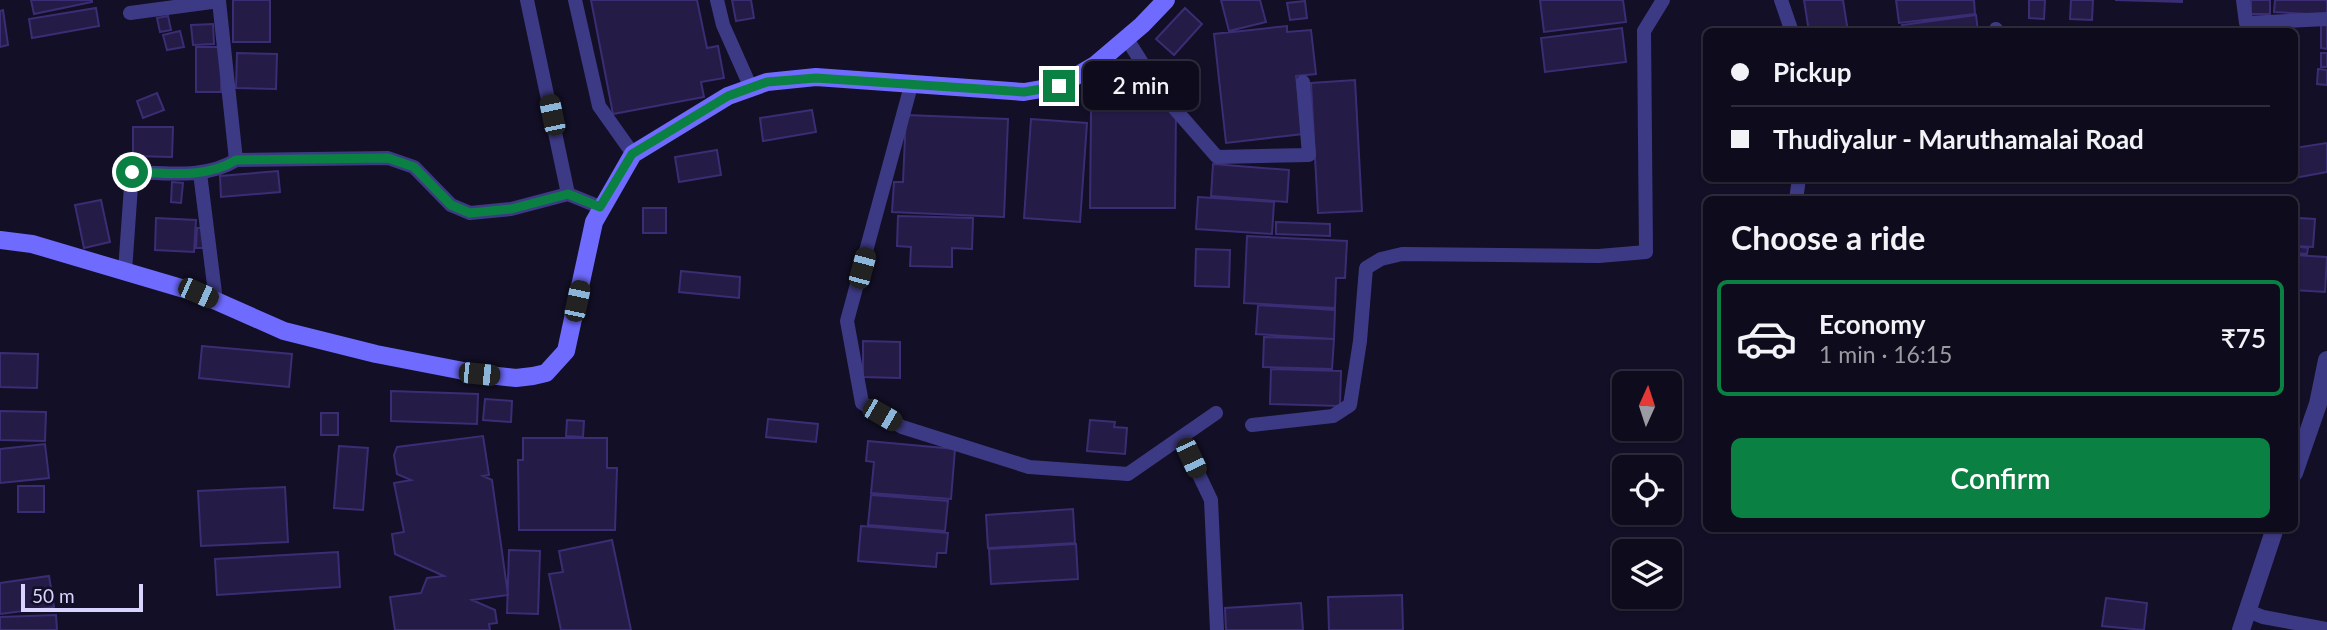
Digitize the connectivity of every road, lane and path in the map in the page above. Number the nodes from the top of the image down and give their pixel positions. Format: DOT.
graph roads {
  1 [pos="527,0"];
  2 [pos="575,0"];
  3 [pos="717,0"];
  4 [pos="1166,0"];
  5 [pos="1663,0"];
  6 [pos="1781,0"];
  7 [pos="2243,0"];
  8 [pos="130,13"];
  9 [pos="2327,19"];
  10 [pos="1791,28"];
  11 [pos="1126,39"];
  12 [pos="912,82"];
  13 [pos="1303,82"];
  14 [pos="751,88"];
  15 [pos="632,154"];
  16 [pos="236,160"];
  17 [pos="200,173"];
  18 [pos="568,194"];
  19 [pos="600,207"];
  20 [pos="1,236"];
  21 [pos="125,271"];
  22 [pos="216,301"];
  23 [pos="2326,365"];
  24 [pos="1216,413"];
  25 [pos="1252,425"];
  26 [pos="1181,437"];
  27 [pos="2298,462"];
  28 [pos="2275,532"];
  29 [pos="2248,611"];
  30 [pos="2327,629"];
  31 [pos="1217,630"];
  32 [pos="2241,630"];
  1 -- 18 [label="street"];
  2 -- 15 [label="street"];
  3 -- 14 [label="street"];
  4 -- 11 [label="main road"];
  5 -- 25 [label="street"];
  6 -- 10 [label="street"];
  7 -- 9 [label="street"];
  8 -- 16 [label="street"];
  11 -- 12 [label="main road"];
  11 -- 13 [label="street"];
  12 -- 14 [label="main road"];
  12 -- 26 [label="street"];
  14 -- 15 [label="main road"];
  15 -- 19 [label="main road"];
  16 -- 17 [label="street"];
  16 -- 18 [label="street"];
  17 -- 21 [label="street"];
  17 -- 22 [label="street"];
  18 -- 19 [label="street"];
  19 -- 22 [label="main road"];
  20 -- 21 [label="main road"];
  21 -- 22 [label="main road"];
  23 -- 27 [label="street"];
  24 -- 26 [label="street"];
  26 -- 31 [label="street"];
  28 -- 29 [label="street"];
  29 -- 30 [label="street"];
  29 -- 32 [label="street"];
}
